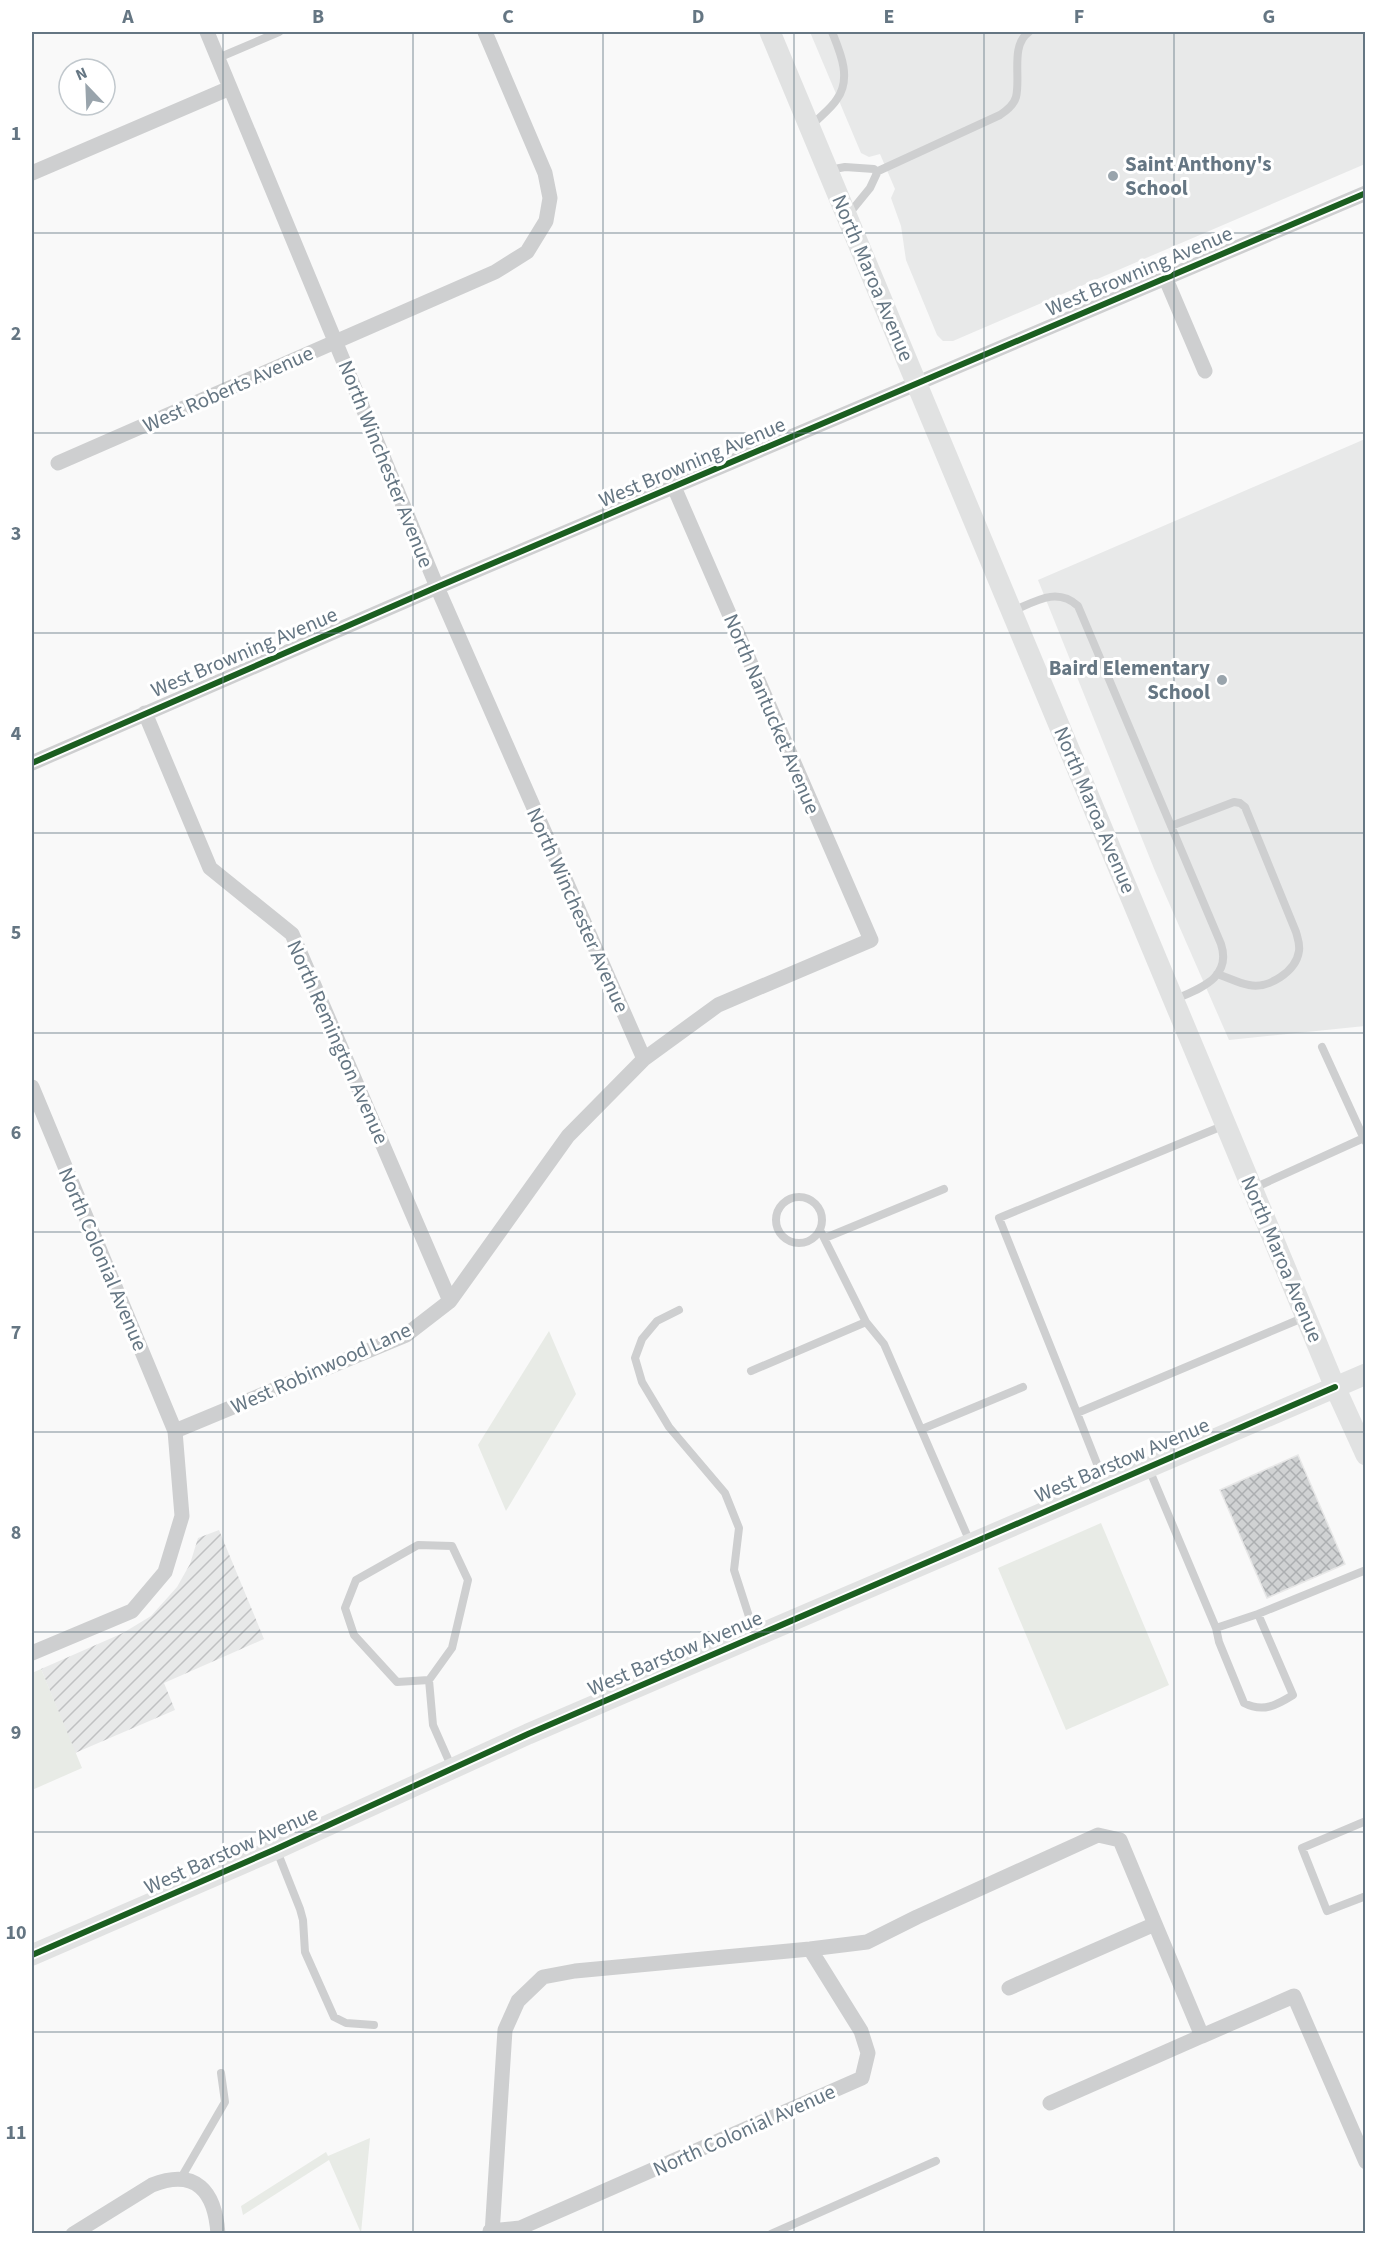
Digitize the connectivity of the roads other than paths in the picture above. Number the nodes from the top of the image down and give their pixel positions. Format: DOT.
graph roads {
  1 [pos="207,32"];
  2 [pos="279,32"];
  3 [pos="485,32"];
  4 [pos="770,32"];
  5 [pos="832,32"];
  6 [pos="1029,32"];
  7 [pos="218,58"];
  8 [pos="230,88"];
  9 [pos="810,127"];
  10 [pos="828,170"];
  11 [pos="876,172"];
  12 [pos="32,173"];
  13 [pos="1365,193"];
  14 [pos="847,217"];
  15 [pos="1165,277"];
  16 [pos="335,341"];
  17 [pos="1205,371"];
  18 [pos="917,384"];
  19 [pos="58,463"];
  20 [pos="674,487"];
  21 [pos="437,587"];
  22 [pos="1012,612"];
  23 [pos="145,713"];
  24 [pos="32,763"];
  25 [pos="1171,826"];
  26 [pos="871,940"];
  27 [pos="1217,974"];
  28 [pos="1174,999"];
  29 [pos="1322,1047"];
  30 [pos="644,1059"];
  31 [pos="32,1087"];
  32 [pos="1226,1125"];
  33 [pos="1365,1139"];
  34 [pos="1253,1188"];
  35 [pos="944,1189"];
  36 [pos="820,1230"];
  37 [pos="825,1238"];
  38 [pos="450,1301"];
  39 [pos="679,1310"];
  40 [pos="1306,1316"];
  41 [pos="866,1322"];
  42 [pos="751,1371"];
  43 [pos="1365,1374"];
  44 [pos="1023,1387"];
  45 [pos="1335,1387"];
  46 [pos="1077,1413"];
  47 [pos="922,1429"];
  48 [pos="176,1431"];
  49 [pos="1365,1455"];
  50 [pos="1149,1468"];
  51 [pos="1106,1485"];
  52 [pos="970,1543"];
  53 [pos="1365,1570"];
  54 [pos="1258,1614"];
  55 [pos="1216,1628"];
  56 [pos="756,1636"];
  57 [pos="32,1653"];
  58 [pos="429,1680"];
  59 [pos="453,1770"];
  60 [pos="1365,1821"];
  61 [pos="276,1850"];
  62 [pos="1365,1896"];
  63 [pos="1155,1924"];
  64 [pos="810,1949"];
  65 [pos="32,1955"];
  66 [pos="1008,1988"];
  67 [pos="374,2025"];
  68 [pos="1202,2036"];
  69 [pos="221,2073"];
  70 [pos="1050,2103"];
  71 [pos="936,2162"];
  72 [pos="1365,2162"];
  73 [pos="181,2178"];
  74 [pos="491,2232"];
  75 [pos="73,2234"];
  76 [pos="218,2234"];
  77 [pos="771,2234"];
  1 -- 7 [label="street, North Winchester Avenue"];
  2 -- 7 [label="lane"];
  3 -- 16 [label="street, West Roberts Avenue"];
  4 -- 9 [label="main road, North Maroa Avenue"];
  5 -- 9 [label="lane"];
  6 -- 11 [label="lane"];
  7 -- 8 [label="street, North Winchester Avenue"];
  8 -- 12 [label="street"];
  8 -- 16 [label="street, North Winchester Avenue"];
  9 -- 10 [label="main road, North Maroa Avenue"];
  10 -- 11 [label="lane"];
  10 -- 14 [label="main road, North Maroa Avenue"];
  11 -- 14 [label="lane"];
  13 -- 15 [label="street, West Browning Avenue"];
  14 -- 18 [label="main road, North Maroa Avenue"];
  15 -- 17 [label="street, West Browning Avenue"];
  15 -- 18 [label="street, West Browning Avenue"];
  16 -- 19 [label="street, West Roberts Avenue"];
  16 -- 21 [label="street, North Winchester Avenue"];
  18 -- 20 [label="street, West Browning Avenue"];
  18 -- 22 [label="main road, North Maroa Avenue"];
  20 -- 21 [label="street, West Browning Avenue"];
  20 -- 26 [label="street, North Nantucket Avenue"];
  21 -- 23 [label="street, West Browning Avenue"];
  21 -- 30 [label="street, North Winchester Avenue"];
  22 -- 25 [label="lane"];
  22 -- 28 [label="main road, North Maroa Avenue"];
  23 -- 24 [label="street, West Browning Avenue"];
  23 -- 38 [label="street, North Remington Avenue"];
  25 -- 27 [label="lane"];
  25 -- 27 [label="lane"];
  26 -- 30 [label="street, West Robinwood Lane"];
  27 -- 28 [label="lane"];
  28 -- 32 [label="main road, North Maroa Avenue"];
  29 -- 33 [label="lane"];
  30 -- 38 [label="street, West Robinwood Lane"];
  31 -- 48 [label="street, North Colonial Avenue"];
  32 -- 34 [label="main road, North Maroa Avenue"];
  32 -- 46 [label="lane"];
  33 -- 34 [label="lane"];
  34 -- 40 [label="main road, North Maroa Avenue"];
  35 -- 37 [label="lane"];
  36 -- 36 [label="lane"];
  36 -- 37 [label="lane"];
  37 -- 41 [label="lane"];
  38 -- 48 [label="street, West Robinwood Lane"];
  39 -- 56 [label="lane"];
  40 -- 45 [label="main road, North Maroa Avenue"];
  40 -- 46 [label="lane"];
  41 -- 42 [label="lane"];
  41 -- 47 [label="lane"];
  43 -- 45 [label="main road, West Barstow Avenue"];
  44 -- 47 [label="lane"];
  45 -- 49 [label="main road, North Maroa Avenue"];
  45 -- 50 [label="main road, West Barstow Avenue"];
  46 -- 51 [label="lane"];
  47 -- 52 [label="lane"];
  48 -- 57 [label="street"];
  50 -- 51 [label="main road, West Barstow Avenue"];
  50 -- 55 [label="lane"];
  51 -- 52 [label="main road, West Barstow Avenue"];
  52 -- 56 [label="main road, West Barstow Avenue"];
  53 -- 54 [label="lane"];
  54 -- 55 [label="lane"];
  54 -- 55 [label="lane"];
  56 -- 59 [label="main road, West Barstow Avenue"];
  58 -- 58 [label="lane"];
  58 -- 59 [label="lane"];
  59 -- 61 [label="main road, West Barstow Avenue"];
  60 -- 62 [label="lane"];
  61 -- 65 [label="main road, West Barstow Avenue"];
  61 -- 67 [label="lane"];
  63 -- 64 [label="street, North Colonial Avenue"];
  63 -- 66 [label="street"];
  63 -- 68 [label="street"];
  64 -- 74 [label="street, North Colonial Avenue"];
  64 -- 74 [label="street, North Colonial Avenue"];
  68 -- 70 [label="street"];
  68 -- 72 [label="street"];
  69 -- 73 [label="lane"];
  71 -- 77 [label="lane"];
  73 -- 75 [label="street"];
  73 -- 76 [label="street"];
}
